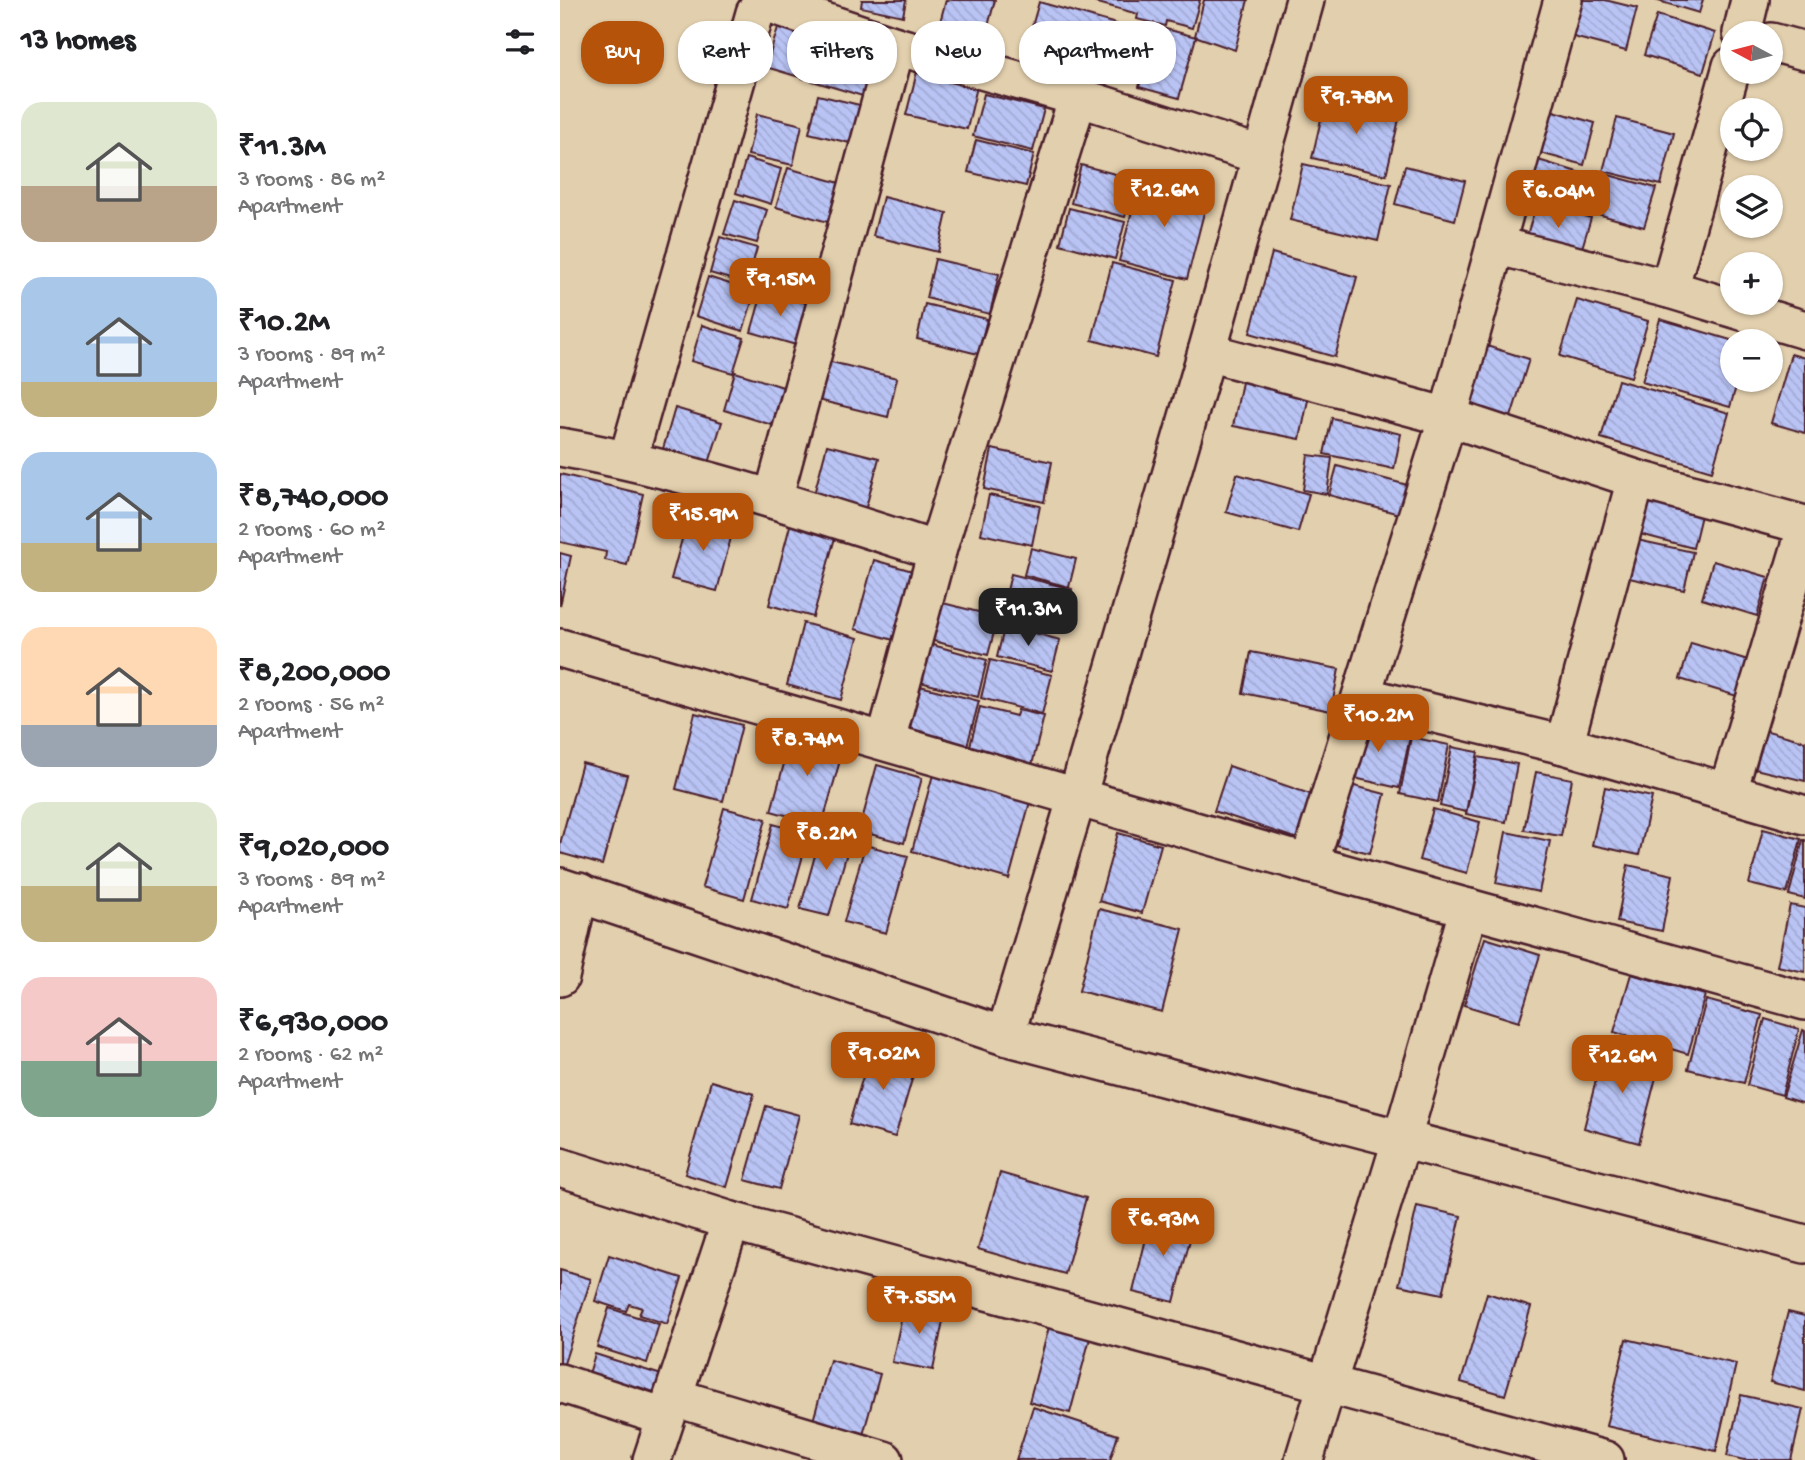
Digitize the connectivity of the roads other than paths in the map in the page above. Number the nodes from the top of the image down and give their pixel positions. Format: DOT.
graph roads {
  1 [pos="1305,0"];
  2 [pos="1563,0"];
  3 [pos="1750,0"];
  4 [pos="822,21"];
  5 [pos="1745,21"];
  6 [pos="1783,45"];
  7 [pos="897,46"];
  8 [pos="1805,51"];
  9 [pos="886,84"];
  10 [pos="1727,84"];
  11 [pos="1078,97"];
  12 [pos="1260,155"];
  13 [pos="1495,245"];
  14 [pos="1669,289"];
  15 [pos="1805,330"];
  16 [pos="1207,352"];
  17 [pos="1448,417"];
  18 [pos="560,446"];
  19 [pos="628,459"];
  20 [pos="1636,479"];
  21 [pos="773,499"];
  22 [pos="1805,525"];
  23 [pos="1805,531"];
  24 [pos="937,551"];
  25 [pos="560,648"];
  26 [pos="1362,696"];
  27 [pos="886,740"];
  28 [pos="1564,745"];
  29 [pos="1728,791"];
  30 [pos="1077,797"];
  31 [pos="1805,815"];
  32 [pos="1309,864"];
  33 [pos="570,890"];
  34 [pos="1469,908"];
  35 [pos="560,977"];
  36 [pos="1805,1001"];
  37 [pos="1005,1035"];
  38 [pos="1402,1138"];
  39 [pos="560,1167"];
  40 [pos="731,1221"];
  41 [pos="1805,1244"];
  42 [pos="560,1383"];
  43 [pos="1327,1385"];
  44 [pos="669,1407"];
  45 [pos="1536,1451"];
  46 [pos="652,1460"];
  47 [pos="884,1460"];
  48 [pos="1304,1460"];
  49 [pos="1605,1460"];
  1 -- 12 [label="street"];
  2 -- 13 [label="street"];
  3 -- 5 [label="street"];
  4 -- 19 [label="street"];
  6 -- 8 [label="street"];
  7 -- 11 [label="street"];
  9 -- 21 [label="street"];
  10 -- 14 [label="street"];
  11 -- 12 [label="street"];
  11 -- 24 [label="street"];
  12 -- 16 [label="street"];
  13 -- 14 [label="street"];
  13 -- 17 [label="street"];
  14 -- 15 [label="street"];
  16 -- 17 [label="street"];
  16 -- 30 [label="street"];
  17 -- 20 [label="street"];
  17 -- 26 [label="street"];
  18 -- 19 [label="street"];
  19 -- 21 [label="street"];
  20 -- 22 [label="street"];
  20 -- 28 [label="street"];
  21 -- 24 [label="street"];
  23 -- 29 [label="street"];
  24 -- 27 [label="street"];
  25 -- 27 [label="street"];
  26 -- 28 [label="street"];
  26 -- 32 [label="street"];
  27 -- 30 [label="street"];
  28 -- 29 [label="street"];
  29 -- 31 [label="street"];
  30 -- 32 [label="street"];
  30 -- 37 [label="street"];
  32 -- 34 [label="street"];
  33 -- 35 [label="street"];
  33 -- 37 [label="street"];
  34 -- 36 [label="street"];
  34 -- 38 [label="street"];
  37 -- 38 [label="street"];
  38 -- 41 [label="street"];
  38 -- 43 [label="street"];
  39 -- 40 [label="street"];
  40 -- 43 [label="street"];
  40 -- 44 [label="street"];
  42 -- 44 [label="street"];
  43 -- 45 [label="street"];
  43 -- 48 [label="street"];
  44 -- 46 [label="street"];
  44 -- 47 [label="street"];
  45 -- 49 [label="street"];
}
